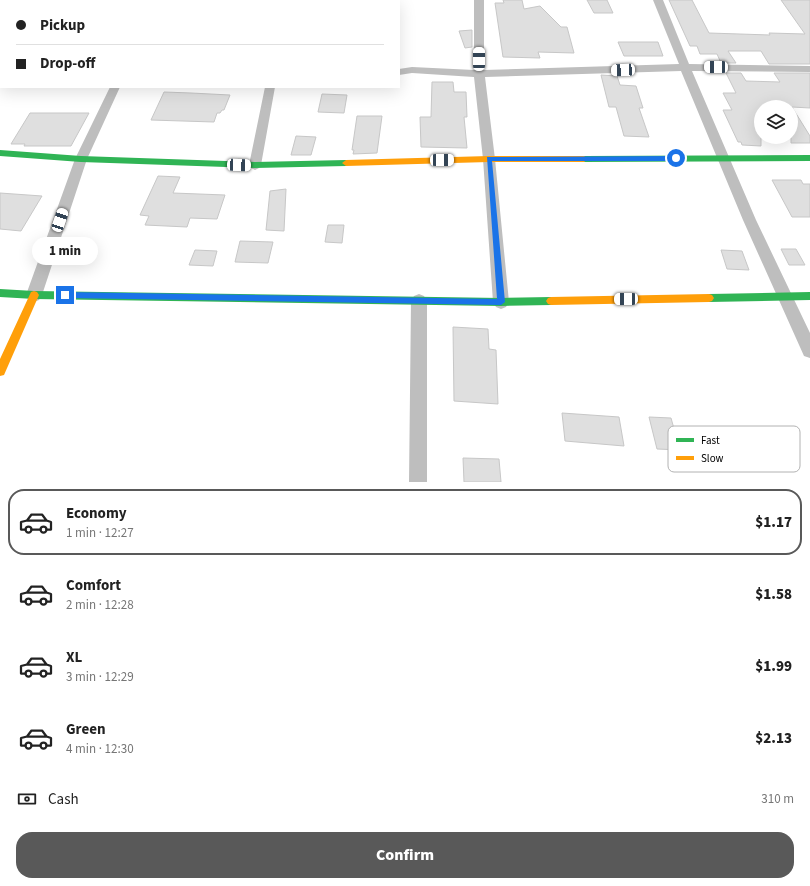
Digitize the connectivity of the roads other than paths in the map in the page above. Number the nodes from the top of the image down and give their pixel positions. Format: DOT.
graph roads {
  1 [pos="479,0"];
  2 [pos="658,0"];
  3 [pos="685,67"];
  4 [pos="810,69"];
  5 [pos="400,72"];
  6 [pos="479,74"];
  7 [pos="115,88"];
  8 [pos="270,88"];
  9 [pos="0,153"];
  10 [pos="723,158"];
  11 [pos="810,158"];
  12 [pos="489,159"];
  13 [pos="81,160"];
  14 [pos="255,165"];
  15 [pos="0,293"];
  16 [pos="34,295"];
  17 [pos="783,296"];
  18 [pos="810,296"];
  19 [pos="419,301"];
  20 [pos="501,302"];
  21 [pos="810,350"];
  22 [pos="0,371"];
  23 [pos="418,482"];
  1 -- 6 [label="street"];
  2 -- 3 [label="street"];
  3 -- 4 [label="street"];
  3 -- 6 [label="street"];
  3 -- 10 [label="street"];
  5 -- 6 [label="street"];
  6 -- 12 [label="street"];
  7 -- 13 [label="street"];
  8 -- 14 [label="street"];
  9 -- 13 [label="street"];
  10 -- 11 [label="street"];
  10 -- 12 [label="street"];
  10 -- 17 [label="street"];
  12 -- 14 [label="street"];
  12 -- 20 [label="street"];
  13 -- 14 [label="street"];
  13 -- 16 [label="street"];
  15 -- 16 [label="street"];
  16 -- 19 [label="street"];
  16 -- 22 [label="street"];
  17 -- 18 [label="street"];
  17 -- 20 [label="street"];
  17 -- 21 [label="street"];
  19 -- 20 [label="street"];
  19 -- 23 [label="street"];
}
